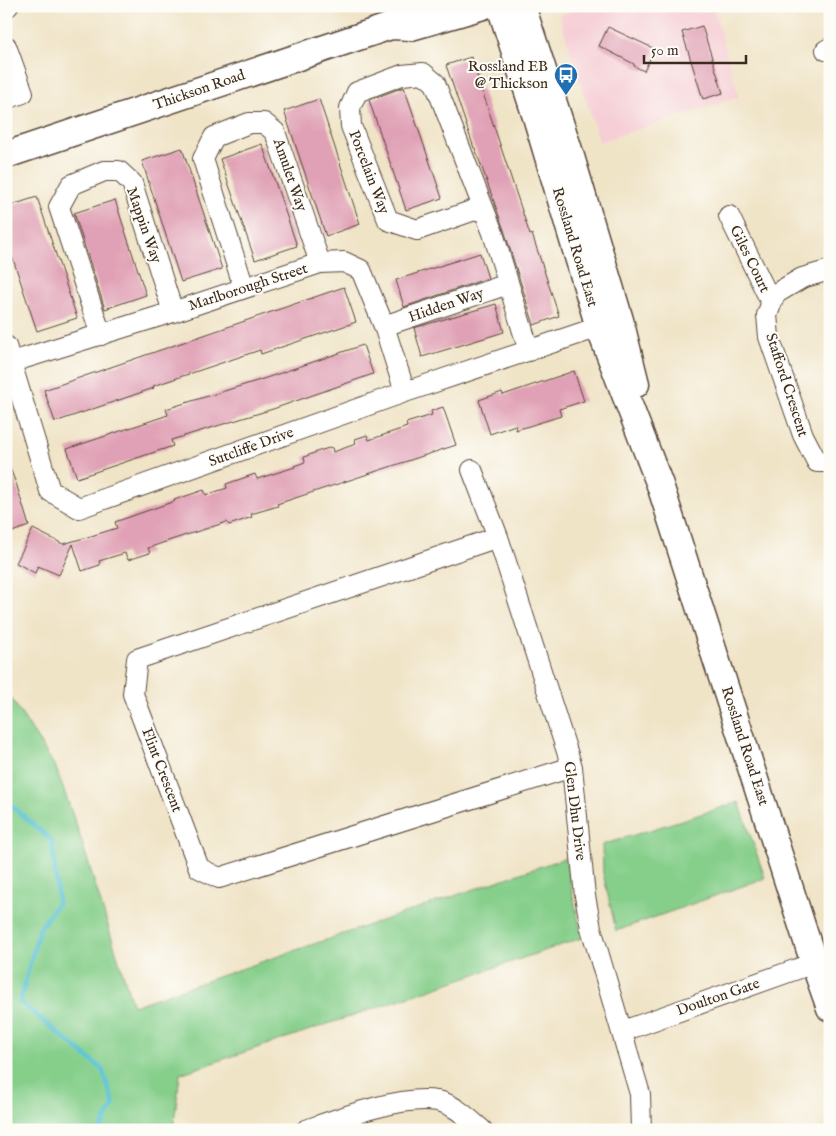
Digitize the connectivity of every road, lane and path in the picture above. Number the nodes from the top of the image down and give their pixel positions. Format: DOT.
graph roads {
  1 [pos="413,6"];
  2 [pos="482,6"];
  3 [pos="500,6"];
  4 [pos="522,6"];
  5 [pos="391,26"];
  6 [pos="6,46"];
  7 [pos="6,98"];
  8 [pos="6,155"];
  9 [pos="483,207"];
  10 [pos="729,216"];
  11 [pos="320,263"];
  12 [pos="830,270"];
  13 [pos="508,284"];
  14 [pos="244,288"];
  15 [pos="771,302"];
  16 [pos="173,312"];
  17 [pos="384,326"];
  18 [pos="599,327"];
  19 [pos="101,335"];
  20 [pos="529,351"];
  21 [pos="9,354"];
  22 [pos="405,392"];
  23 [pos="830,462"];
  24 [pos="472,470"];
  25 [pos="660,484"];
  26 [pos="498,537"];
  27 [pos="572,767"];
  28 [pos="822,961"];
  29 [pos="830,1008"];
  30 [pos="622,1030"];
  31 [pos="306,1130"];
  32 [pos="482,1130"];
  33 [pos="641,1130"];
  1 -- 5 [label="main road, Thickson Road"];
  2 -- 5 [label="main road, Thickson Road"];
  3 -- 18 [label="main road, Rossland Road East"];
  4 -- 25 [label="main road, Rossland Road East"];
  5 -- 8 [label="main road, Thickson Road"];
  6 -- 7 [label="street"];
  9 -- 9 [label="street, Porcelain Way"];
  9 -- 13 [label="street, Porcelain Way"];
  10 -- 15 [label="street, Giles Court"];
  11 -- 14 [label="street, Marlborough Street"];
  11 -- 14 [label="street, Amulet Way"];
  11 -- 17 [label="street, Marlborough Street"];
  12 -- 15 [label="street"];
  13 -- 17 [label="street, Hidden Way"];
  13 -- 20 [label="street, Porcelain Way"];
  14 -- 16 [label="street, Marlborough Street"];
  15 -- 23 [label="street, Stafford Crescent"];
  16 -- 19 [label="street, Marlborough Street"];
  16 -- 19 [label="street, Mappin Way"];
  17 -- 22 [label="street, Marlborough Street"];
  18 -- 20 [label="street, Sutcliffe Drive"];
  18 -- 25 [label="main road, Rossland Road East"];
  19 -- 21 [label="street, Marlborough Street"];
  20 -- 22 [label="street, Sutcliffe Drive"];
  21 -- 22 [label="street, Sutcliffe Drive"];
  24 -- 26 [label="street, Glen Dhu Drive"];
  25 -- 28 [label="main road, Rossland Road East"];
  26 -- 27 [label="street, Glen Dhu Drive"];
  26 -- 27 [label="street, Flint Crescent"];
  27 -- 30 [label="street, Glen Dhu Drive"];
  28 -- 29 [label="main road, Rossland Road East"];
  28 -- 30 [label="street, Doulton Gate"];
  30 -- 33 [label="street, Glen Dhu Drive"];
  31 -- 32 [label="street"];
}
